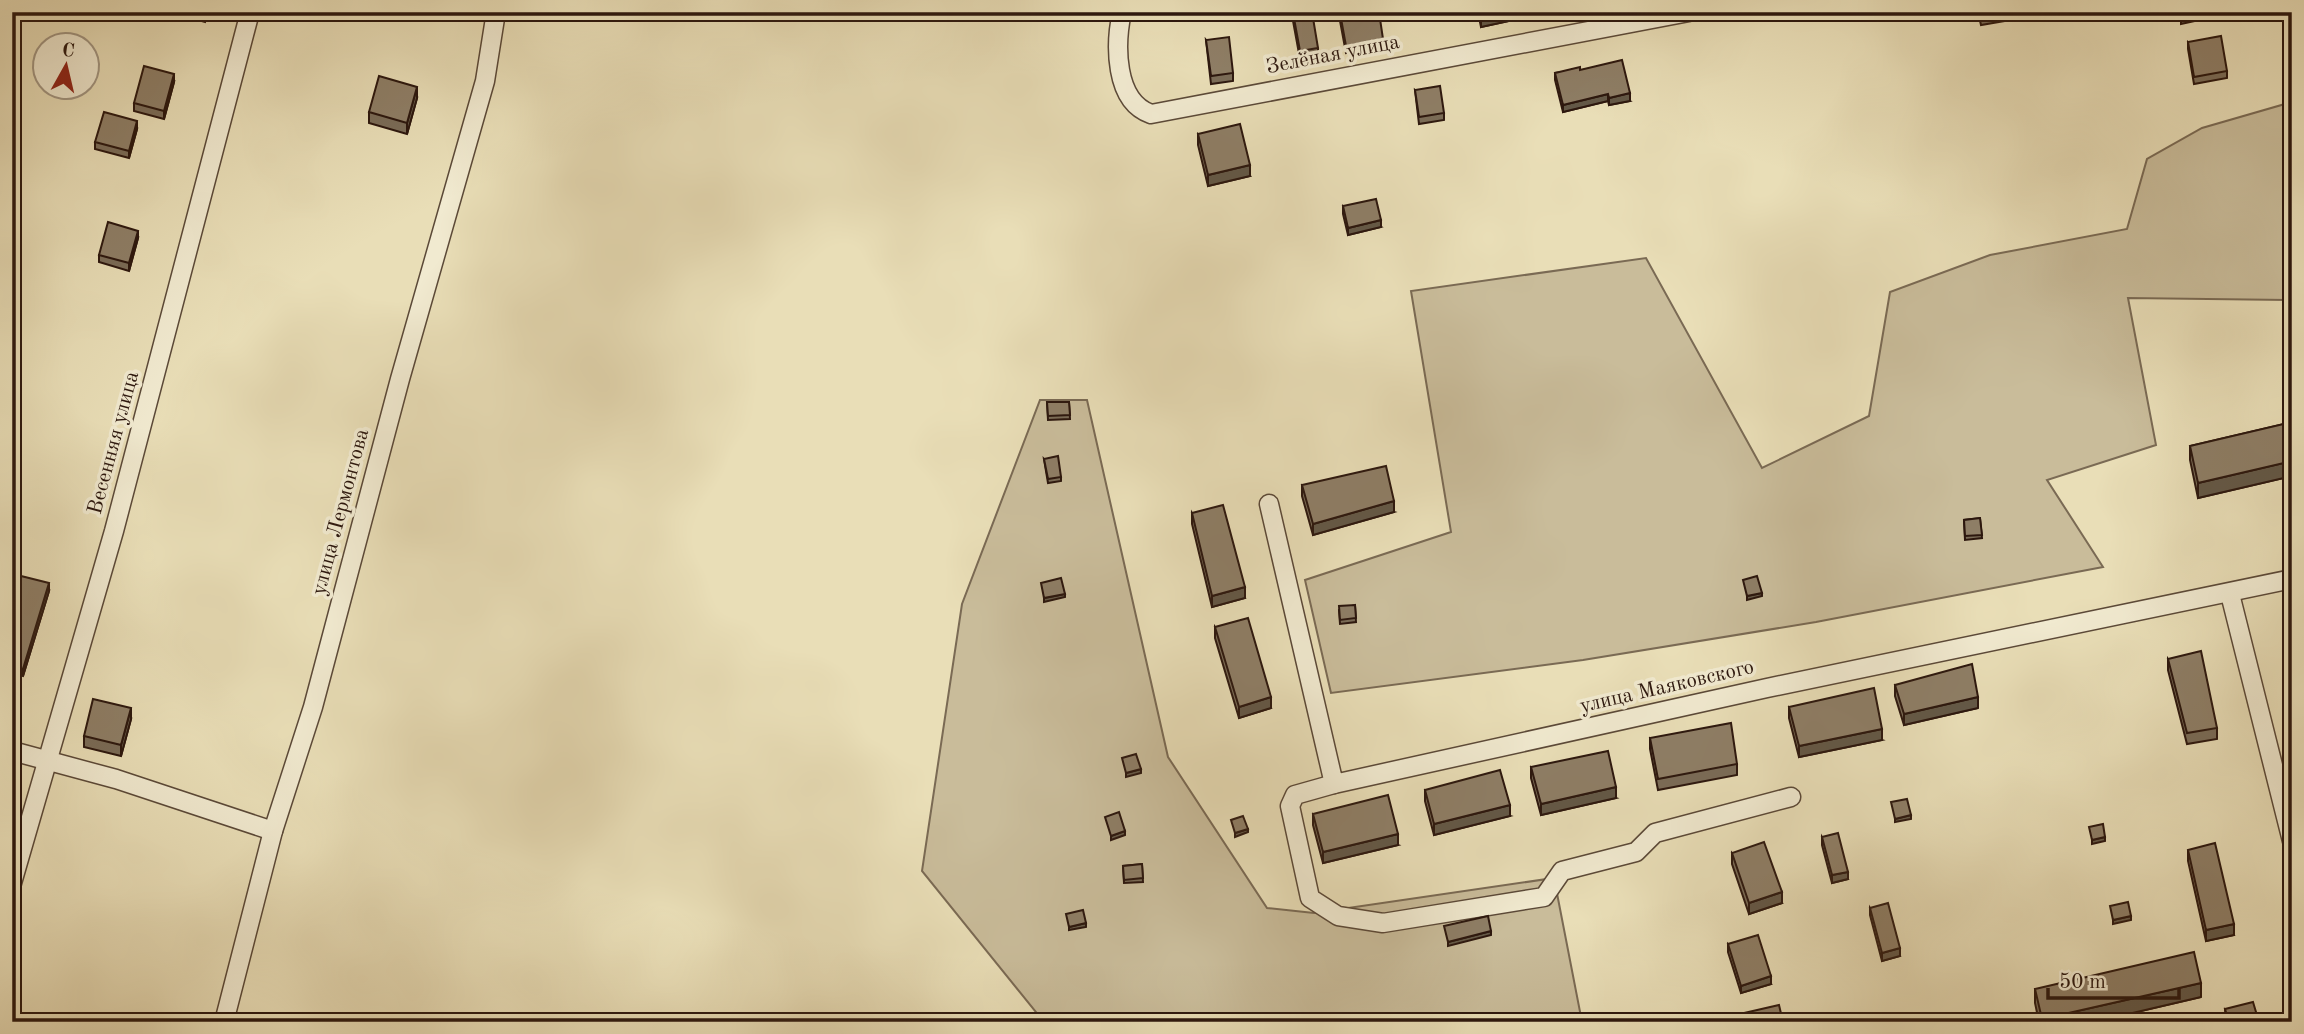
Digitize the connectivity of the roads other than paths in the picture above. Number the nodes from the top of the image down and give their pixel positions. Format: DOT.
graph roads {
  1 [pos="250,12"];
  2 [pos="496,12"];
  3 [pos="1122,12"];
  4 [pos="1689,12"];
  5 [pos="2291,12"];
  6 [pos="2292,18"];
  7 [pos="1269,504"];
  8 [pos="2292,579"];
  9 [pos="2230,594"];
  10 [pos="12,751"];
  11 [pos="48,761"];
  12 [pos="1334,785"];
  13 [pos="1791,797"];
  14 [pos="273,831"];
  15 [pos="2292,841"];
  16 [pos="12,883"];
  17 [pos="224,1022"];
  1 -- 11 [label="street, Весенняя улица"];
  2 -- 14 [label="street, улица Лермонтова"];
  3 -- 4 [label="street, Зелёная улица"];
  5 -- 6 [label="street"];
  7 -- 12 [label="street"];
  8 -- 9 [label="street, улица Маяковского"];
  9 -- 12 [label="street, улица Маяковского"];
  9 -- 15 [label="street"];
  10 -- 11 [label="street"];
  11 -- 14 [label="street"];
  11 -- 16 [label="street, Весенняя улица"];
  12 -- 13 [label="street, улица Маяковского"];
  14 -- 17 [label="street, улица Лермонтова"];
}
